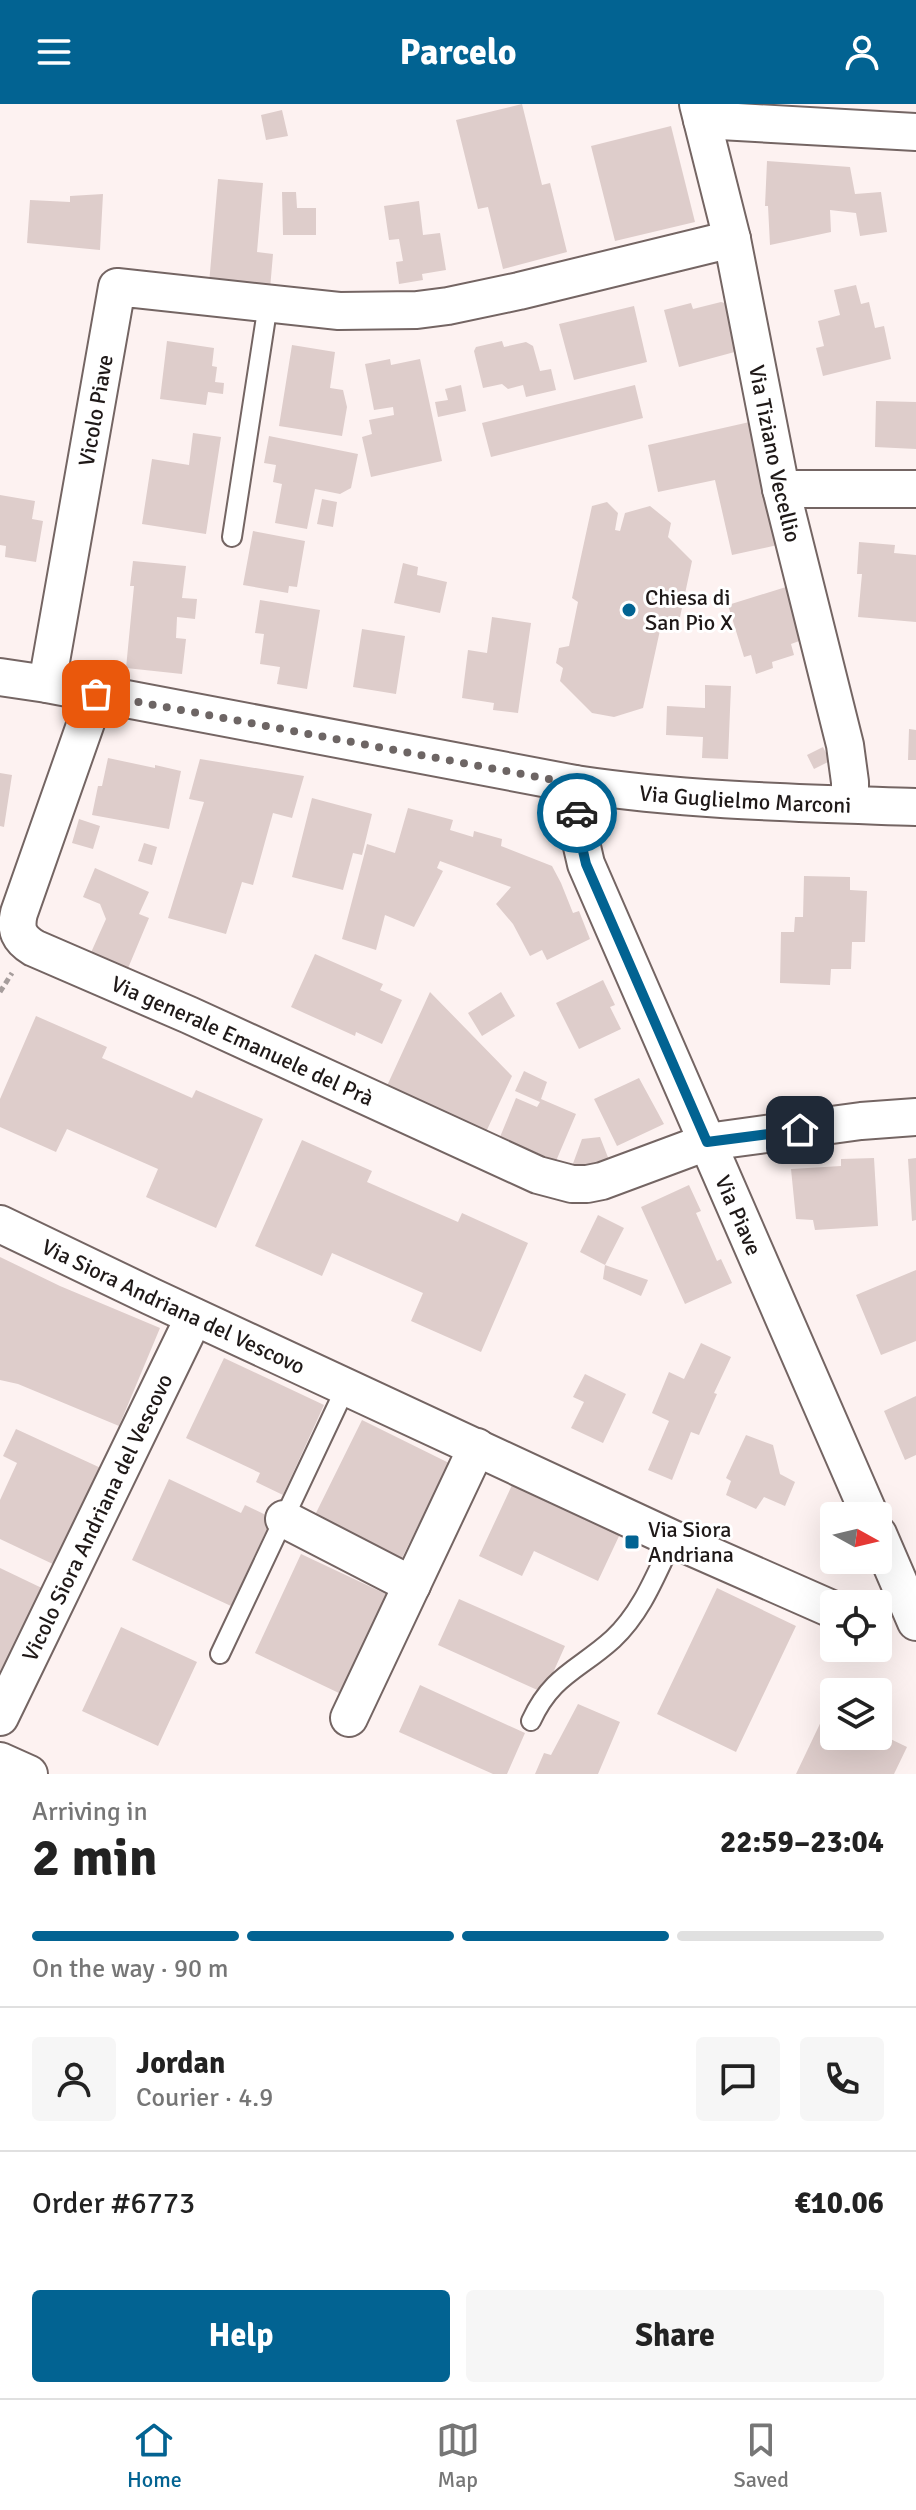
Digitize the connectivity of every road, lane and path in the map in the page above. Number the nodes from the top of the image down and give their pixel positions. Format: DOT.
graph roads {
  1 [pos="700,112"];
  2 [pos="916,132"];
  3 [pos="732,239"];
  4 [pos="268,304"];
  5 [pos="781,489"];
  6 [pos="916,489"];
  7 [pos="232,537"];
  8 [pos="0,677"];
  9 [pos="47,684"];
  10 [pos="96,694"];
  11 [pos="575,784"];
  12 [pos="850,804"];
  13 [pos="916,807"];
  14 [pos="916,1117"];
  15 [pos="707,1142"];
  16 [pos="0,1224"];
  17 [pos="194,1317"];
  18 [pos="346,1387"];
  19 [pos="477,1447"];
  20 [pos="864,1502"];
  21 [pos="284,1519"];
  22 [pos="673,1539"];
  23 [pos="889,1574"];
  24 [pos="412,1585"];
  25 [pos="820,1604"];
  26 [pos="901,1615"];
  27 [pos="220,1654"];
  28 [pos="0,1717"];
  29 [pos="349,1718"];
  30 [pos="531,1721"];
  31 [pos="0,1761"];
  32 [pos="29,1774"];
  1 -- 2 [label="street"];
  1 -- 3 [label="street, Via Tiziano Vecellio"];
  3 -- 4 [label="street, Vicolo Piave"];
  3 -- 5 [label="street, Via Tiziano Vecellio"];
  4 -- 7 [label="lane"];
  4 -- 9 [label="street, Vicolo Piave"];
  5 -- 6 [label="street"];
  5 -- 12 [label="street, Via Tiziano Vecellio"];
  8 -- 9 [label="street"];
  9 -- 10 [label="street"];
  10 -- 11 [label="street"];
  10 -- 15 [label="street, Via generale Emanuele del Prà"];
  11 -- 12 [label="street, Via Guglielmo Marconi"];
  11 -- 15 [label="street, Via Piave"];
  12 -- 13 [label="street, Via Guglielmo Marconi"];
  14 -- 15 [label="street"];
  15 -- 20 [label="street, Via Piave"];
  16 -- 17 [label="street, Via Siora Andriana del Vescovo"];
  17 -- 18 [label="street, Via Siora Andriana del Vescovo"];
  17 -- 28 [label="street, Vicolo Siora Andriana del Vescovo"];
  18 -- 19 [label="street, Via Siora Andriana del Vescovo"];
  18 -- 21 [label="lane"];
  19 -- 22 [label="street, Via Siora Andriana del Vescovo"];
  19 -- 24 [label="street"];
  21 -- 24 [label="street"];
  21 -- 27 [label="lane"];
  22 -- 25 [label="street, Via Siora Andriana del Vescovo"];
  22 -- 30 [label="lane"];
  23 -- 26 [label="street"];
  24 -- 29 [label="street"];
  31 -- 32 [label="street"];
}
